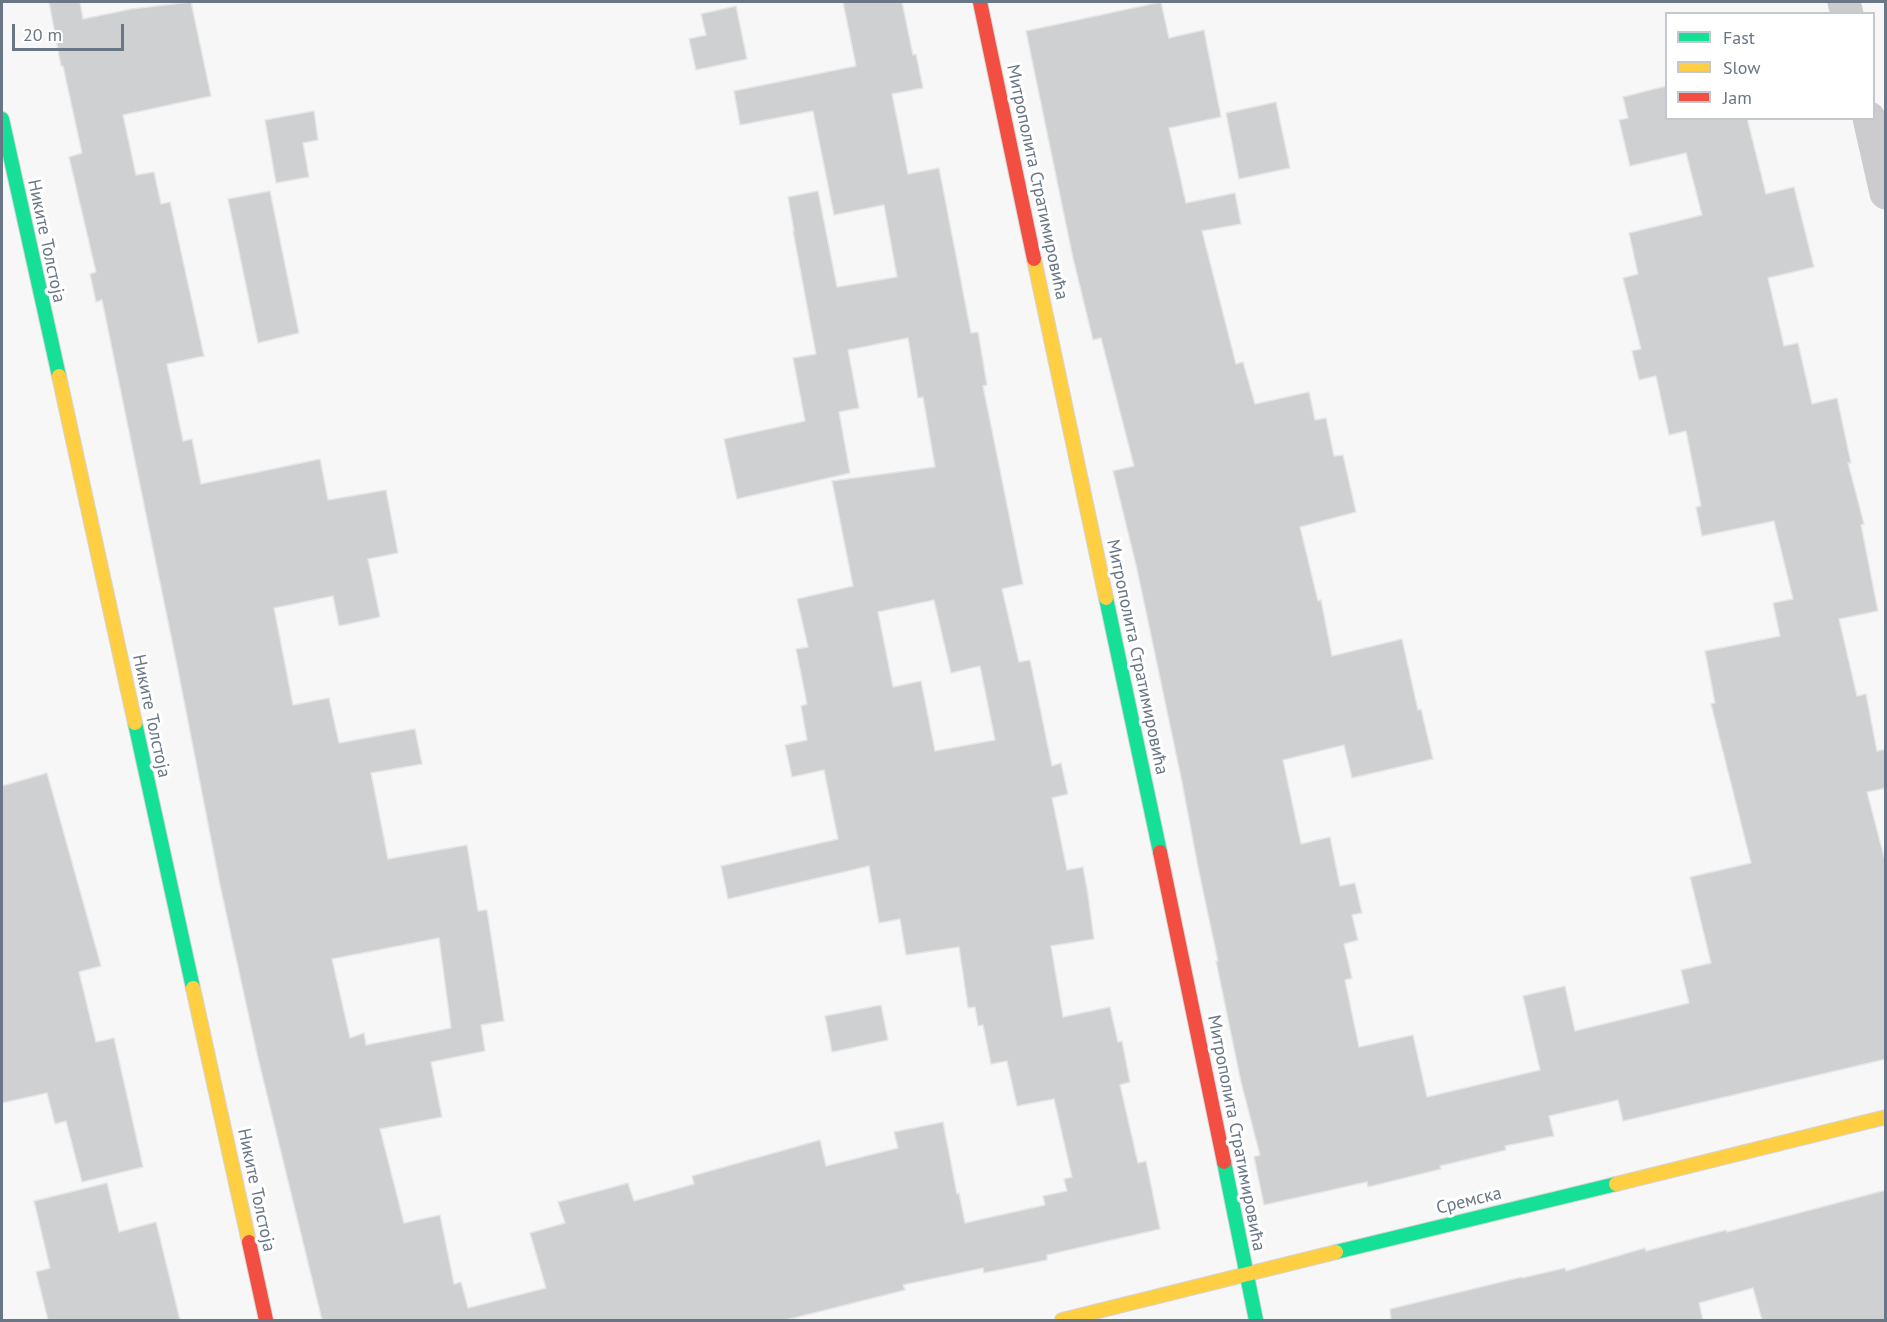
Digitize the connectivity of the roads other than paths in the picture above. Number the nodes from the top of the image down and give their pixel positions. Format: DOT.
graph roads {
  1 [pos="980,2"];
  2 [pos="2,119"];
  3 [pos="1869,120"];
  4 [pos="1886,193"];
  5 [pos="1886,1117"];
  6 [pos="1246,1275"];
  7 [pos="266,1320"];
  8 [pos="1062,1320"];
  9 [pos="1256,1320"];
  1 -- 6 [label="street, Митрополита Стратимировића"];
  2 -- 7 [label="street, Никите Толстоја"];
  3 -- 4 [label="street"];
  5 -- 6 [label="street, Сремска"];
  6 -- 8 [label="street, Сремска"];
  6 -- 9 [label="street, Митрополита Стратимировића"];
}
